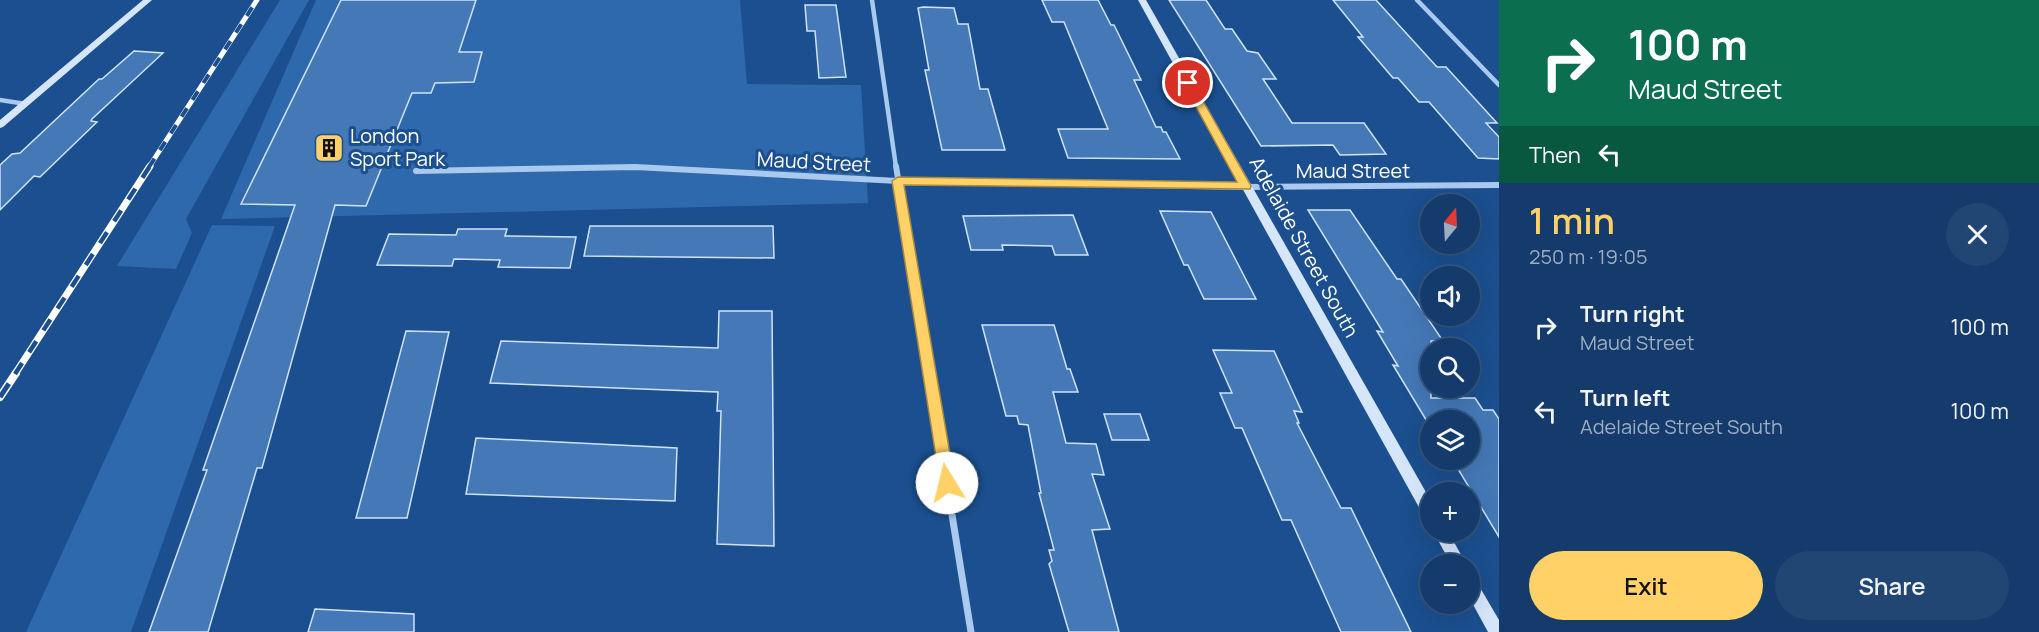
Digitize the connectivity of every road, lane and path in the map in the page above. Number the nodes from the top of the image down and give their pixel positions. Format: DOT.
graph roads {
  1 [pos="148,0"];
  2 [pos="872,0"];
  3 [pos="1142,0"];
  4 [pos="1417,0"];
  5 [pos="1499,85"];
  6 [pos="0,100"];
  7 [pos="26,104"];
  8 [pos="0,125"];
  9 [pos="416,171"];
  10 [pos="898,181"];
  11 [pos="1499,185"];
  12 [pos="1245,186"];
  13 [pos="1420,496"];
  14 [pos="1480,602"];
  15 [pos="971,632"];
  16 [pos="1497,632"];
  1 -- 7 [label="main road"];
  2 -- 10 [label="street"];
  3 -- 12 [label="main road, Adelaide Street South"];
  4 -- 5 [label="street"];
  6 -- 7 [label="street"];
  7 -- 8 [label="main road"];
  9 -- 10 [label="street, Maud Street"];
  10 -- 12 [label="street, Maud Street"];
  10 -- 15 [label="street"];
  11 -- 12 [label="street, Maud Street"];
  12 -- 13 [label="main road, Adelaide Street South"];
  14 -- 16 [label="main road"];
}
